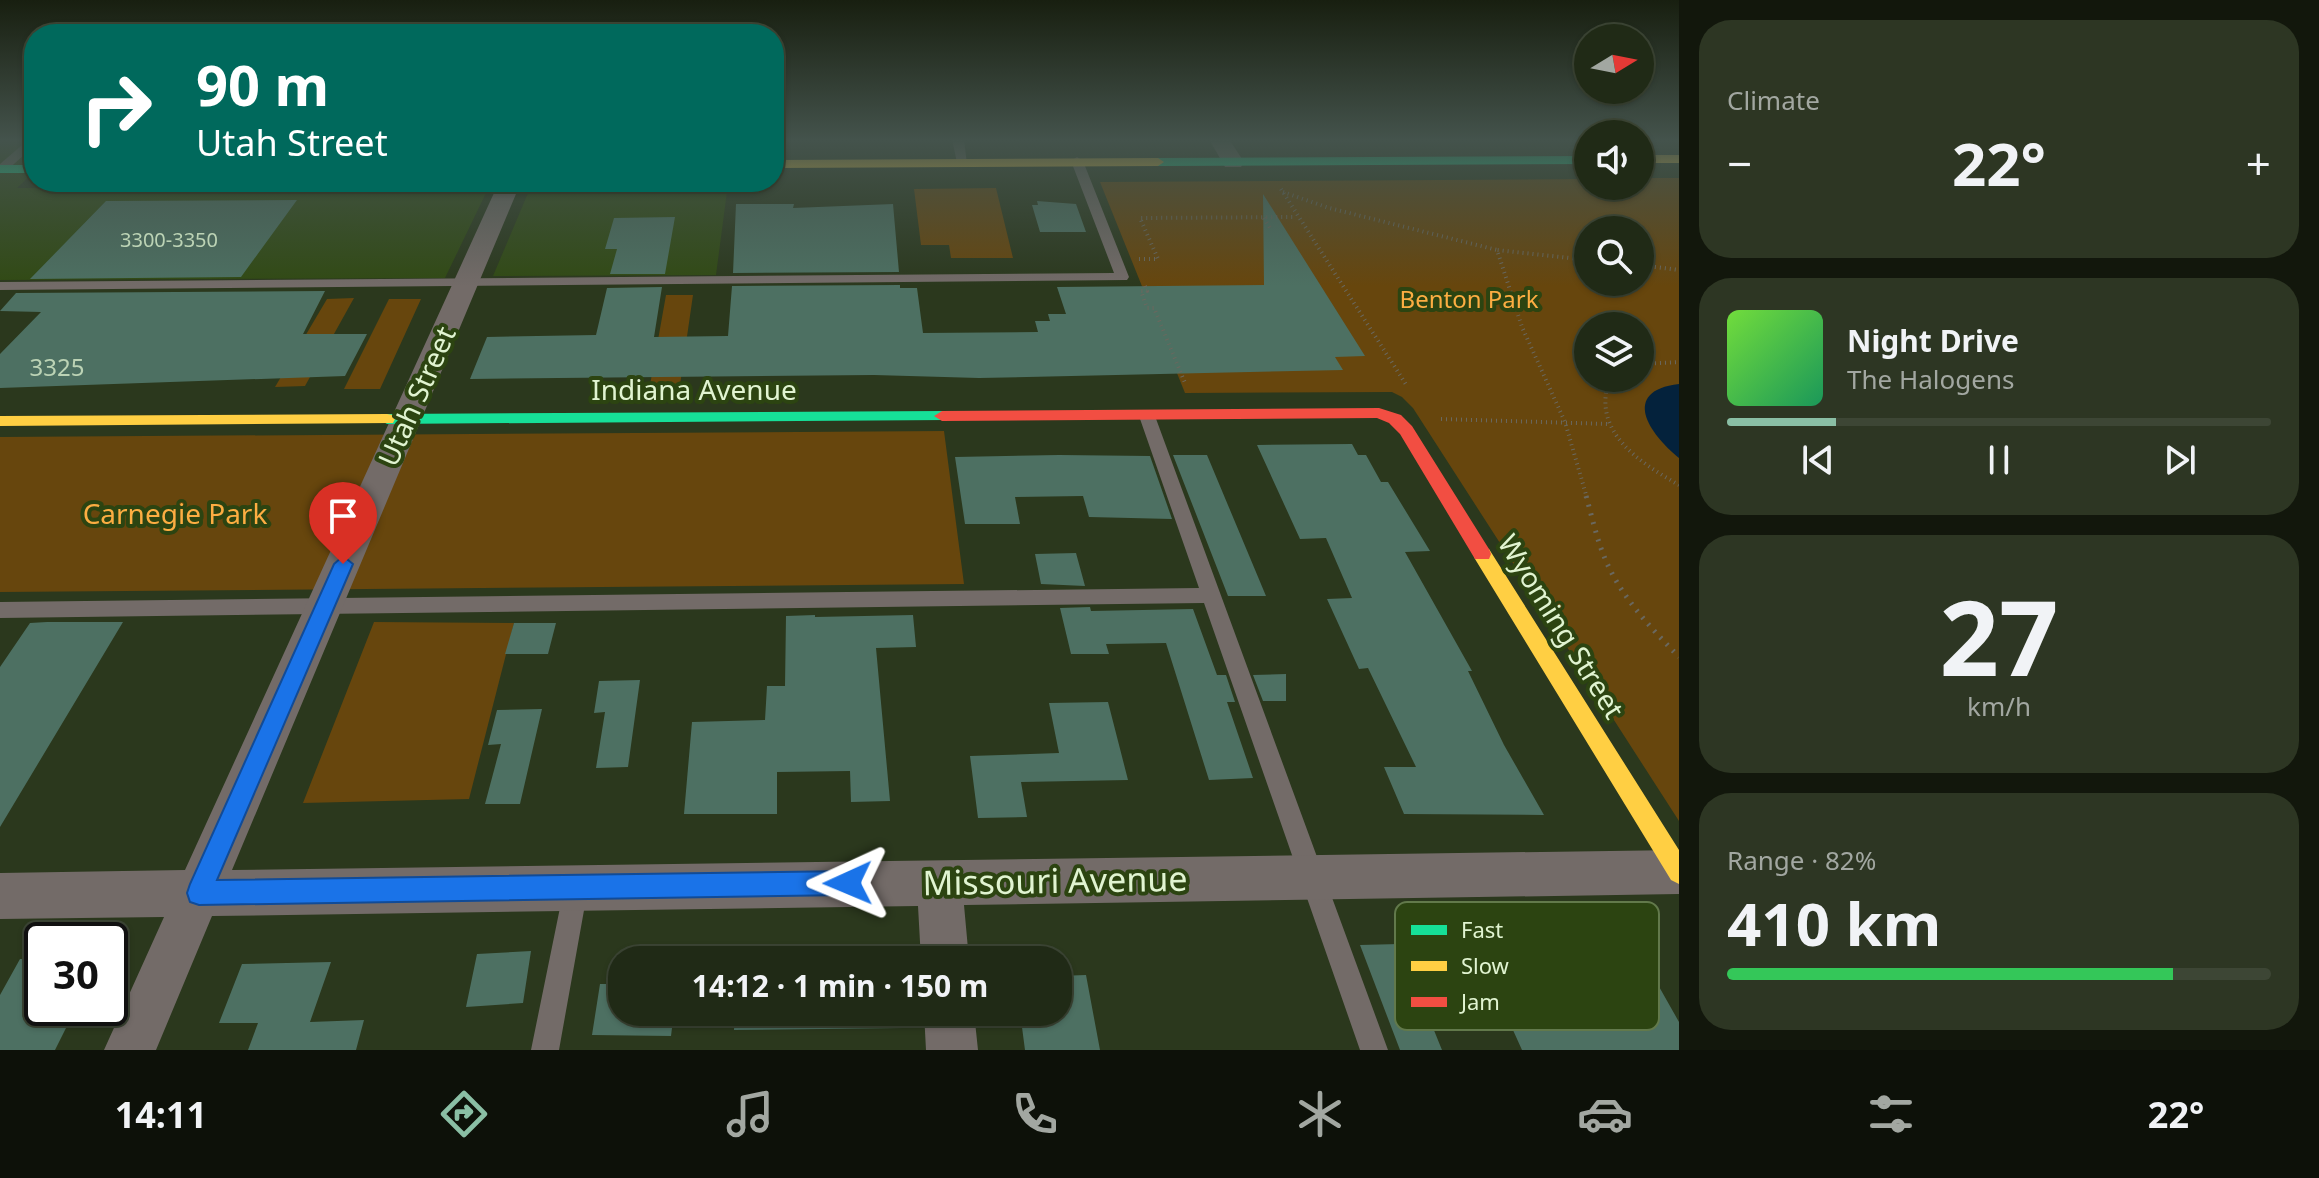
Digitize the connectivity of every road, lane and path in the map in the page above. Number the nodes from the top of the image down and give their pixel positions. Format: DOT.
graph roads {
  1 [pos="1087,188"];
  2 [pos="1280,188"];
  3 [pos="506,192"];
  4 [pos="1282,192"];
  5 [pos="1263,217"];
  6 [pos="1296,217"];
  7 [pos="1270,228"];
  8 [pos="1497,250"];
  9 [pos="1574,258"];
  10 [pos="1654,267"];
  11 [pos="1139,270"];
  12 [pos="1679,270"];
  13 [pos="1143,281"];
  14 [pos="465,285"];
  15 [pos="0,286"];
  16 [pos="1679,362"];
  17 [pos="1654,363"];
  18 [pos="1407,386"];
  19 [pos="1187,388"];
  20 [pos="1602,392"];
  21 [pos="1147,416"];
  22 [pos="1388,416"];
  23 [pos="407,418"];
  24 [pos="1428,418"];
  25 [pos="0,421"];
  26 [pos="1565,422"];
  27 [pos="1608,424"];
  28 [pos="1679,485"];
  29 [pos="1212,595"];
  30 [pos="325,605"];
  31 [pos="0,610"];
  32 [pos="1679,657"];
  33 [pos="1679,872"];
  34 [pos="1311,876"];
  35 [pos="939,882"];
  36 [pos="576,887"];
  37 [pos="199,893"];
  38 [pos="0,896"];
  39 [pos="944,946"];
  40 [pos="950,1026"];
  41 [pos="130,1050"];
  42 [pos="545,1050"];
  43 [pos="952,1050"];
  44 [pos="1374,1050"];
  1 -- 14 [label="lane"];
  2 -- 4 [label="path"];
  3 -- 14 [label="street, Utah Street"];
  4 -- 6 [label="path"];
  4 -- 8 [label="path"];
  5 -- 6 [label="path"];
  5 -- 7 [label="path"];
  5 -- 11 [label="path"];
  6 -- 18 [label="path"];
  8 -- 9 [label="path"];
  8 -- 26 [label="path"];
  10 -- 12 [label="path"];
  13 -- 19 [label="path"];
  14 -- 15 [label="lane"];
  14 -- 23 [label="street, Utah Street"];
  16 -- 17 [label="path"];
  20 -- 27 [label="path"];
  21 -- 22 [label="street, Indiana Avenue"];
  21 -- 23 [label="street, Indiana Avenue"];
  21 -- 29 [label="lane"];
  22 -- 33 [label="street, Wyoming Street"];
  23 -- 25 [label="street, Indiana Avenue"];
  23 -- 30 [label="street, Utah Street"];
  24 -- 26 [label="path"];
  26 -- 27 [label="path"];
  26 -- 32 [label="path"];
  27 -- 28 [label="path"];
  29 -- 30 [label="lane"];
  29 -- 34 [label="lane"];
  30 -- 31 [label="lane"];
  30 -- 37 [label="street, Utah Street"];
  33 -- 34 [label="street, Missouri Avenue"];
  34 -- 35 [label="street, Missouri Avenue"];
  34 -- 44 [label="lane"];
  35 -- 36 [label="street, Missouri Avenue"];
  35 -- 39 [label="street"];
  36 -- 37 [label="street, Missouri Avenue"];
  36 -- 42 [label="lane"];
  37 -- 38 [label="street, Missouri Avenue"];
  37 -- 41 [label="street, Utah Street"];
  40 -- 43 [label="street"];
}
